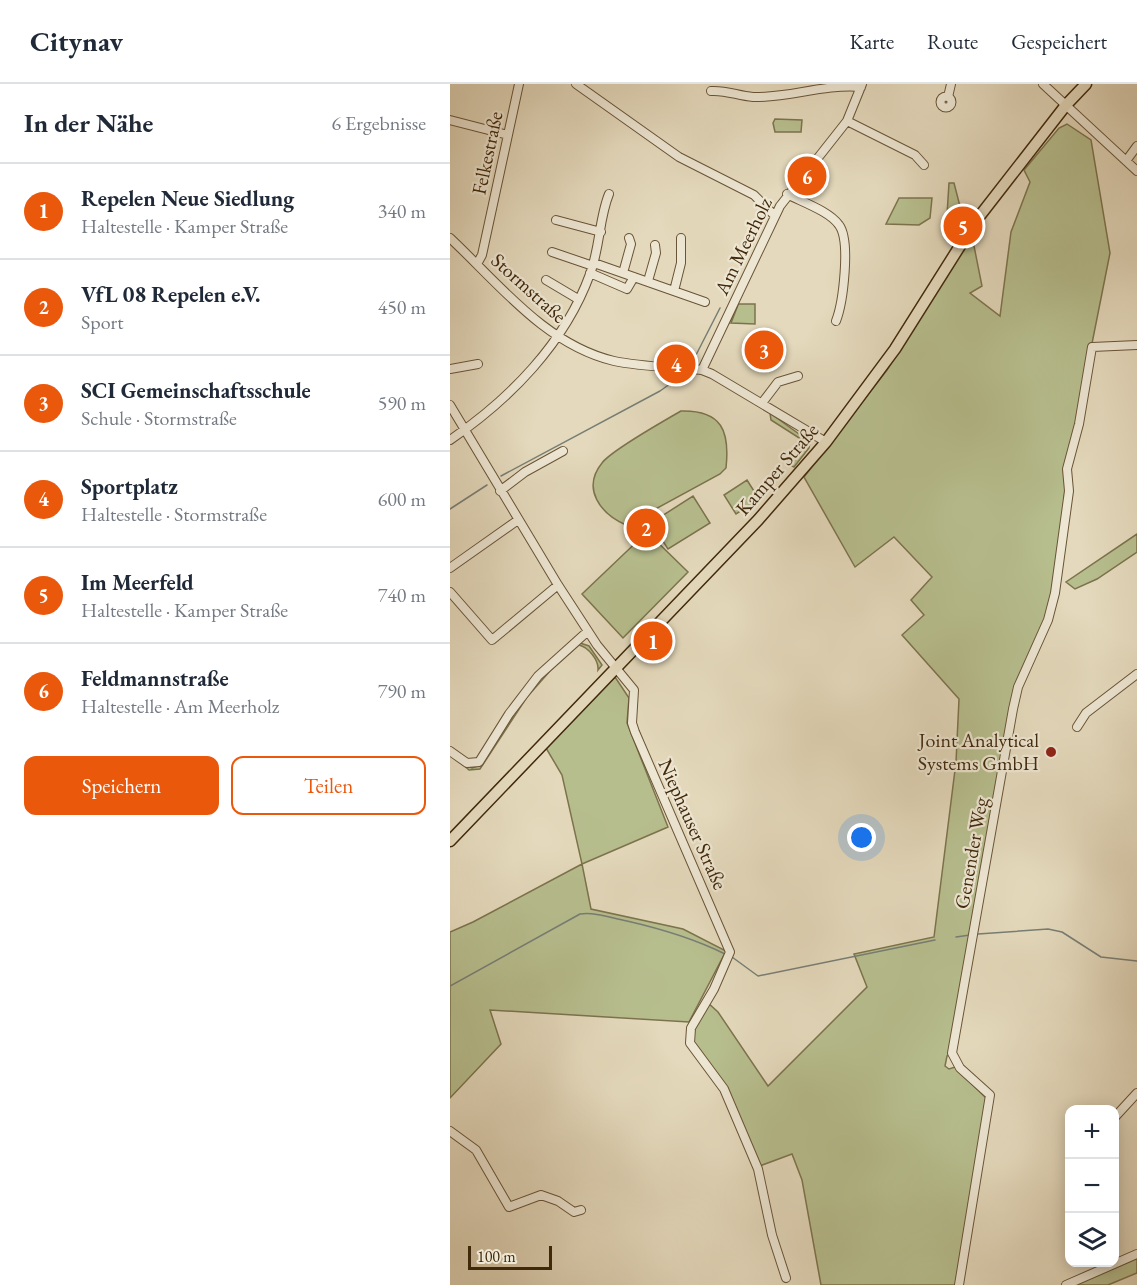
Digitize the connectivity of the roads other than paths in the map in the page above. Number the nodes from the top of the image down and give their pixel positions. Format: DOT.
graph roads {
  1 [pos="519,84"];
  2 [pos="576,84"];
  3 [pos="951,84"];
  4 [pos="1043,84"];
  5 [pos="1086,84"];
  6 [pos="861,85"];
  7 [pos="711,91"];
  8 [pos="948,97"];
  9 [pos="1066,105"];
  10 [pos="450,120"];
  11 [pos="847,121"];
  12 [pos="508,135"];
  13 [pos="1137,146"];
  14 [pos="1126,161"];
  15 [pos="924,165"];
  16 [pos="1137,171"];
  17 [pos="609,194"];
  18 [pos="787,194"];
  19 [pos="775,216"];
  20 [pos="556,220"];
  21 [pos="601,232"];
  22 [pos="450,238"];
  23 [pos="629,238"];
  24 [pos="681,238"];
  25 [pos="655,245"];
  26 [pos="552,252"];
  27 [pos="477,264"];
  28 [pos="592,267"];
  29 [pos="623,273"];
  30 [pos="634,277"];
  31 [pos="546,280"];
  32 [pos="648,281"];
  33 [pos="674,291"];
  34 [pos="578,299"];
  35 [pos="705,302"];
  36 [pos="836,321"];
  37 [pos="558,337"];
  38 [pos="1137,345"];
  39 [pos="478,364"];
  40 [pos="450,369"];
  41 [pos="702,370"];
  42 [pos="798,376"];
  43 [pos="762,403"];
  44 [pos="450,405"];
  45 [pos="464,431"];
  46 [pos="450,440"];
  47 [pos="826,442"];
  48 [pos="563,451"];
  49 [pos="500,491"];
  50 [pos="518,520"];
  51 [pos="450,568"];
  52 [pos="558,585"];
  53 [pos="450,592"];
  54 [pos="588,630"];
  55 [pos="616,667"];
  56 [pos="1137,674"];
  57 [pos="1077,727"];
  58 [pos="450,752"];
  59 [pos="450,842"];
  60 [pos="1137,1093"];
  61 [pos="1119,1113"];
  62 [pos="450,1131"];
  63 [pos="581,1210"];
  64 [pos="1137,1254"];
  65 [pos="786,1278"];
  66 [pos="959,1285"];
  67 [pos="1066,1285"];
  1 -- 12 [label="street, Felkestraße"];
  2 -- 19 [label="street"];
  3 -- 8 [label="street"];
  4 -- 9 [label="street"];
  5 -- 9 [label="main road, Kamper Straße"];
  6 -- 7 [label="street"];
  6 -- 11 [label="street, Am Meerholz"];
  9 -- 14 [label="street"];
  9 -- 47 [label="main road, Kamper Straße"];
  10 -- 12 [label="street"];
  11 -- 15 [label="street"];
  11 -- 18 [label="street, Am Meerholz"];
  12 -- 27 [label="street, Felkestraße"];
  13 -- 14 [label="street"];
  14 -- 16 [label="street"];
  17 -- 21 [label="street"];
  18 -- 19 [label="street, Am Meerholz"];
  18 -- 36 [label="street"];
  19 -- 41 [label="street, Am Meerholz"];
  20 -- 21 [label="street"];
  21 -- 28 [label="street"];
  22 -- 27 [label="street, Stormstraße"];
  23 -- 29 [label="street"];
  24 -- 33 [label="street"];
  25 -- 32 [label="street"];
  26 -- 28 [label="street"];
  27 -- 37 [label="street, Stormstraße"];
  28 -- 29 [label="street"];
  28 -- 30 [label="street"];
  28 -- 34 [label="street"];
  29 -- 30 [label="street"];
  30 -- 32 [label="street"];
  31 -- 34 [label="street"];
  32 -- 33 [label="street"];
  33 -- 35 [label="street"];
  34 -- 37 [label="street"];
  37 -- 41 [label="street, Stormstraße"];
  37 -- 45 [label="street"];
  38 -- 66 [label="street, Genender Weg"];
  39 -- 40 [label="street"];
  41 -- 43 [label="street, Stormstraße"];
  42 -- 43 [label="street"];
  43 -- 47 [label="street, Stormstraße"];
  44 -- 45 [label="street, Niephauser Straße"];
  45 -- 46 [label="street"];
  45 -- 49 [label="street, Niephauser Straße"];
  47 -- 55 [label="main road, Kamper Straße"];
  48 -- 49 [label="street"];
  49 -- 50 [label="street, Niephauser Straße"];
  50 -- 51 [label="street"];
  50 -- 52 [label="street, Niephauser Straße"];
  52 -- 53 [label="street"];
  52 -- 54 [label="street, Niephauser Straße"];
  54 -- 55 [label="street, Niephauser Straße"];
  54 -- 58 [label="street"];
  55 -- 59 [label="main road, Kamper Straße"];
  55 -- 65 [label="street, Niephauser Straße"];
  56 -- 57 [label="street"];
  60 -- 61 [label="street"];
  62 -- 63 [label="street"];
  64 -- 67 [label="street"];
}
